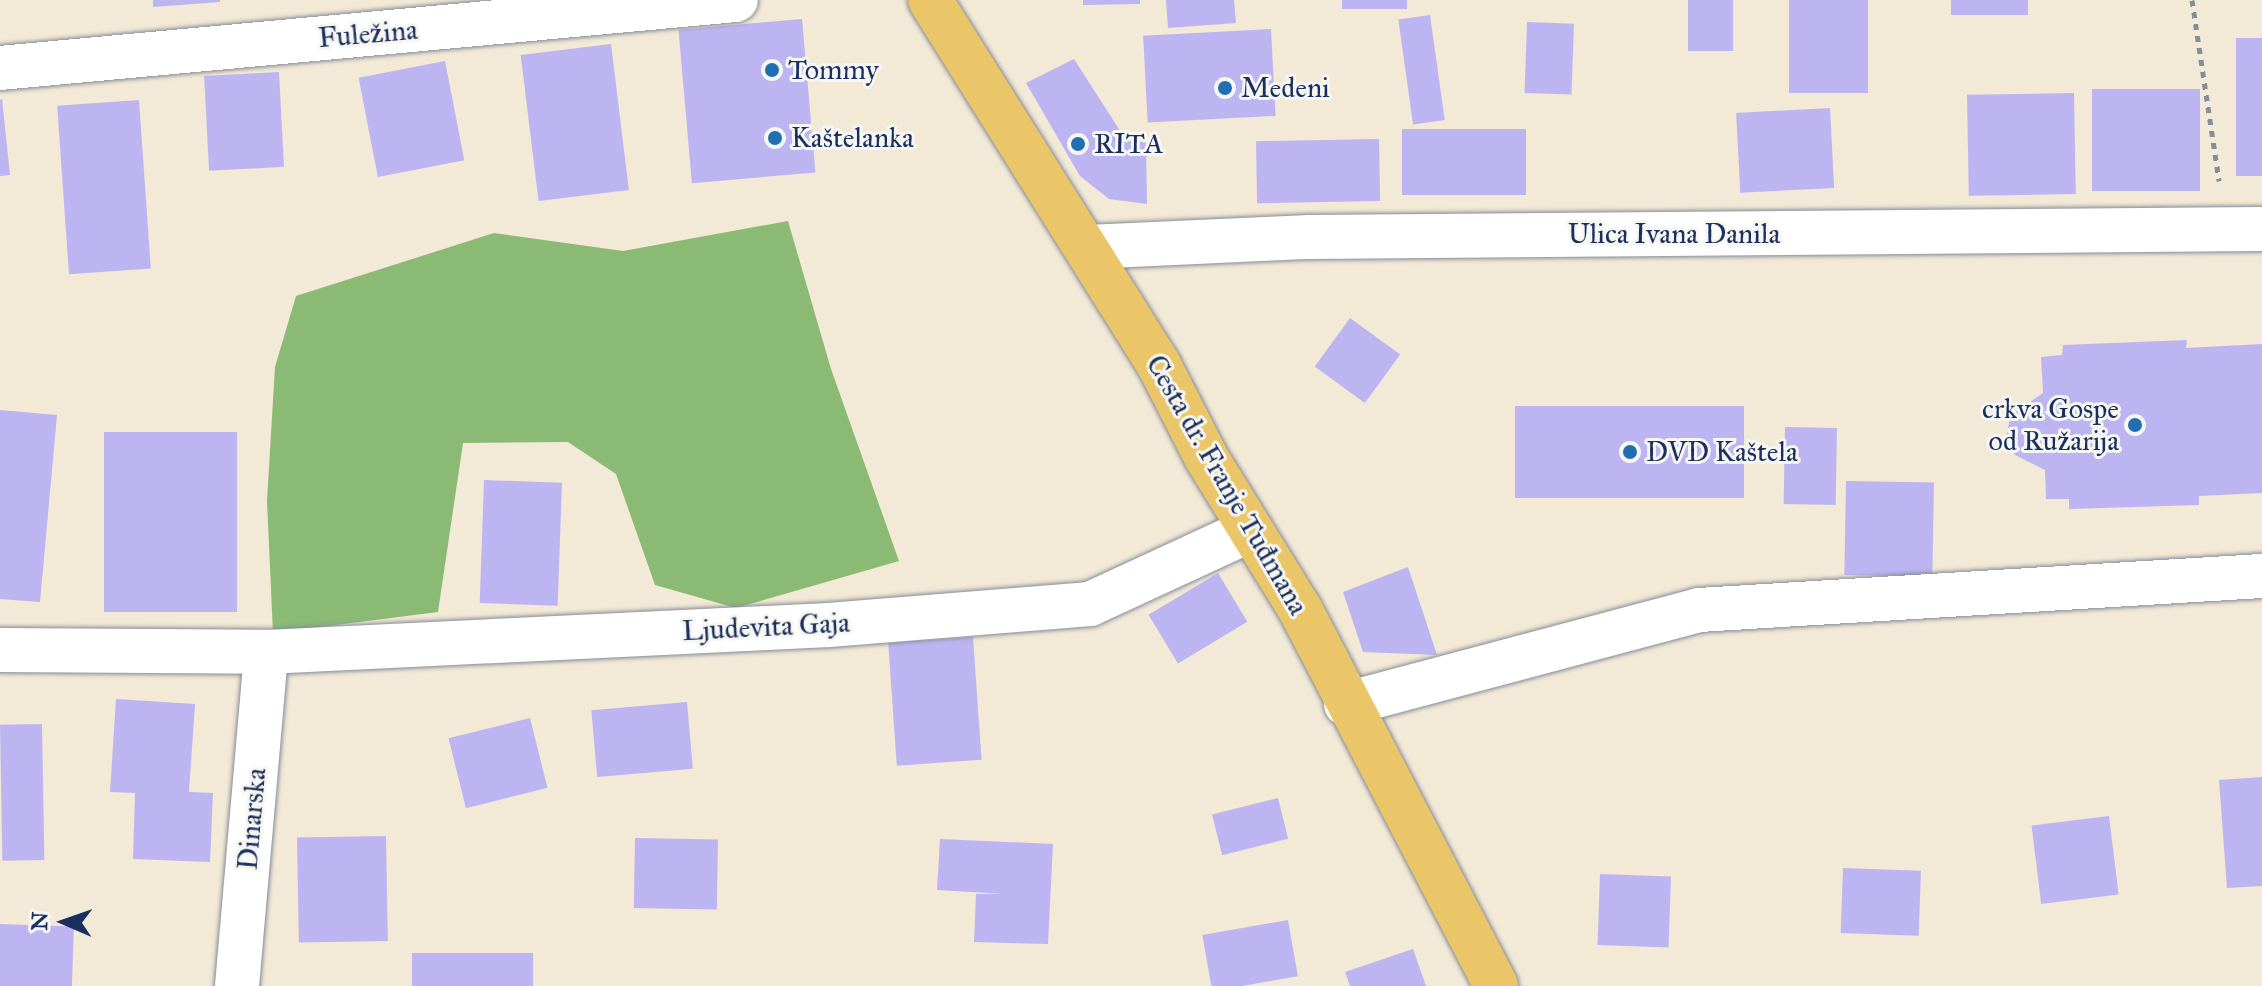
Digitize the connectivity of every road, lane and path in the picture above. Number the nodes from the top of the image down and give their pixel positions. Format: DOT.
graph roads {
  1 [pos="736,0"];
  2 [pos="930,0"];
  3 [pos="2192,0"];
  4 [pos="0,68"];
  5 [pos="2244,229"];
  6 [pos="1087,247"];
  7 [pos="1250,530"];
  8 [pos="2262,576"];
  9 [pos="0,650"];
  10 [pos="266,652"];
  11 [pos="1346,704"];
  12 [pos="237,986"];
  13 [pos="1496,986"];
  1 -- 4 [label="street, Fuležina"];
  2 -- 6 [label="main road, Cesta dr. Franje Tuđmana"];
  3 -- 5 [label="path"];
  5 -- 6 [label="street, Ulica Ivana Danila"];
  6 -- 7 [label="main road, Cesta dr. Franje Tuđmana"];
  7 -- 10 [label="street, Ljudevita Gaja"];
  7 -- 11 [label="main road, Cesta dr. Franje Tuđmana"];
  8 -- 11 [label="street"];
  9 -- 10 [label="street, Ljudevita Gaja"];
  10 -- 12 [label="street, Dinarska"];
  11 -- 13 [label="main road, Cesta dr. Franje Tuđmana"];
}
